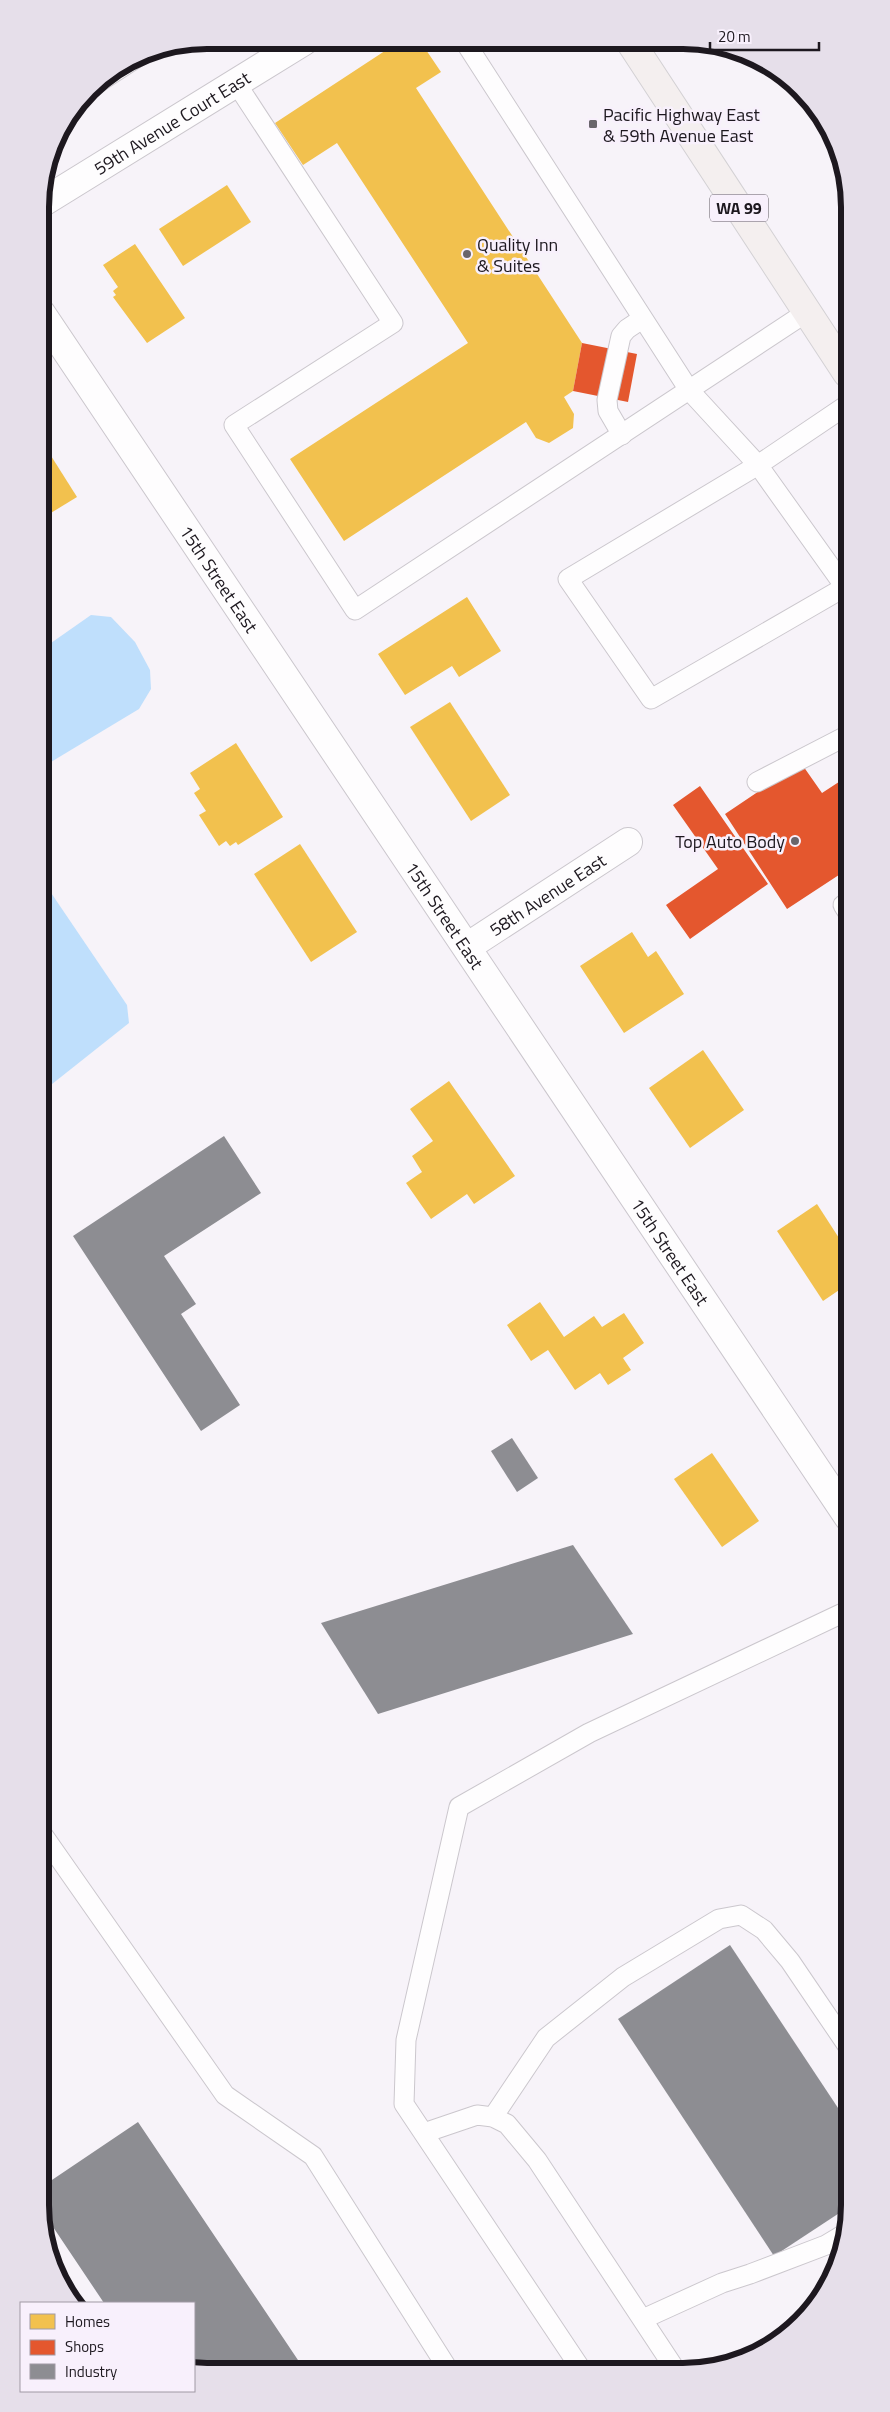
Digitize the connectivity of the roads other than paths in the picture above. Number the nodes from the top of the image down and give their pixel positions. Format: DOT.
graph roads {
  1 [pos="291,49"];
  2 [pos="469,49"];
  3 [pos="635,49"];
  4 [pos="236,83"];
  5 [pos="49,198"];
  6 [pos="807,312"];
  7 [pos="642,319"];
  8 [pos="49,326"];
  9 [pos="841,364"];
  10 [pos="689,390"];
  11 [pos="841,409"];
  12 [pos="622,435"];
  13 [pos="758,465"];
  14 [pos="841,581"];
  15 [pos="841,589"];
  16 [pos="841,739"];
  17 [pos="757,782"];
  18 [pos="628,842"];
  19 [pos="467,947"];
  20 [pos="841,1506"];
  21 [pos="841,1614"];
  22 [pos="49,1844"];
  23 [pos="841,2036"];
  24 [pos="493,2117"];
  25 [pos="424,2133"];
  26 [pos="837,2238"];
  27 [pos="643,2319"];
  28 [pos="444,2363"];
  29 [pos="577,2363"];
  30 [pos="671,2363"];
  1 -- 4 [label="street, 59th Avenue Court East"];
  2 -- 7 [label="lane"];
  3 -- 6 [label="main road, WA 99"];
  4 -- 5 [label="street, 59th Avenue Court East"];
  4 -- 12 [label="lane"];
  6 -- 9 [label="main road, WA 99"];
  6 -- 10 [label="lane"];
  7 -- 10 [label="lane"];
  7 -- 12 [label="lane"];
  8 -- 19 [label="street, 15th Street East"];
  10 -- 12 [label="lane"];
  10 -- 13 [label="lane"];
  11 -- 13 [label="lane"];
  13 -- 14 [label="lane"];
  13 -- 15 [label="lane"];
  16 -- 17 [label="lane"];
  18 -- 19 [label="street, 58th Avenue East"];
  19 -- 20 [label="street, 15th Street East"];
  21 -- 25 [label="lane"];
  22 -- 28 [label="lane"];
  23 -- 24 [label="lane"];
  24 -- 25 [label="lane"];
  24 -- 27 [label="lane"];
  25 -- 29 [label="lane"];
  26 -- 27 [label="lane"];
  27 -- 30 [label="lane"];
}
